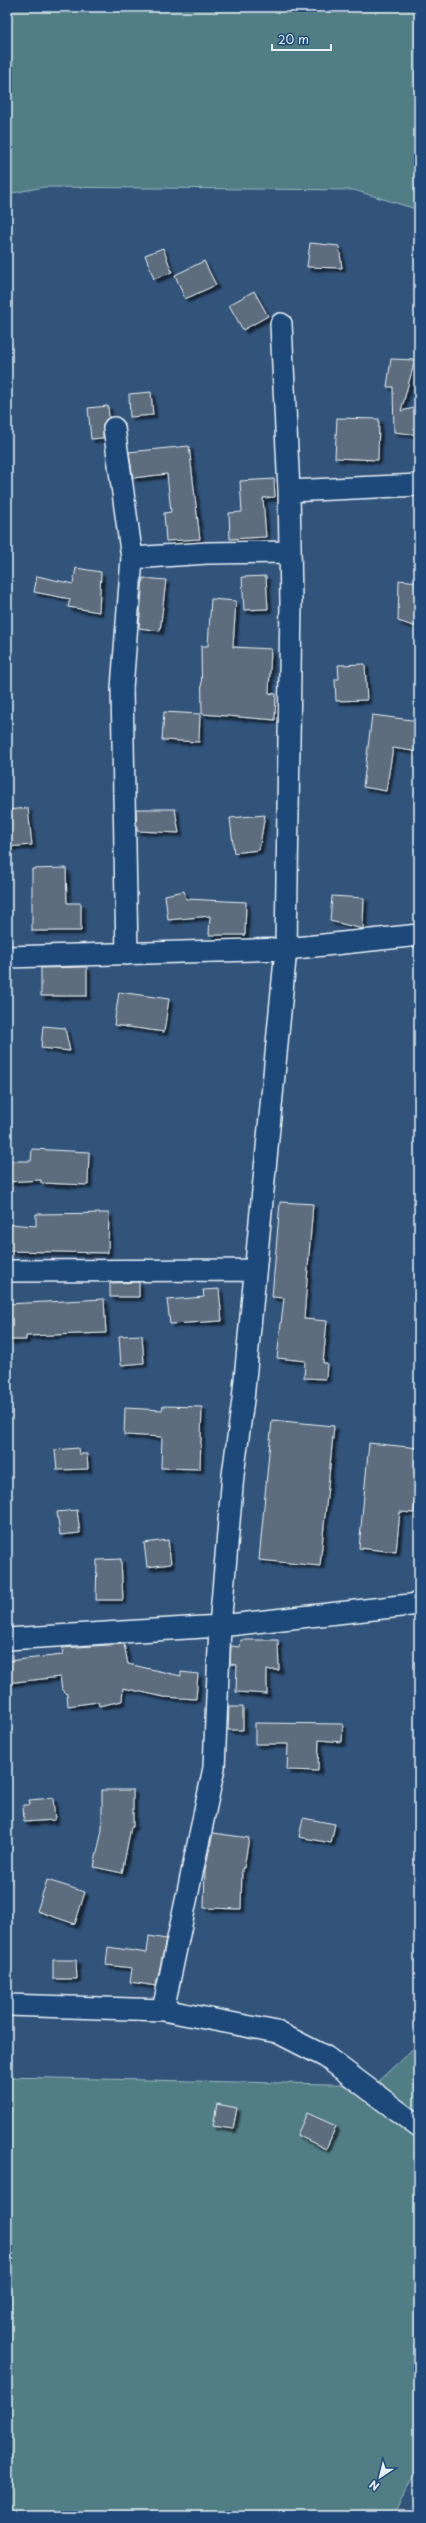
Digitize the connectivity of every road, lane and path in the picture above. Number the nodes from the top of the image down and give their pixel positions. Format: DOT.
graph roads {
  1 [pos="281,324"];
  2 [pos="114,428"];
  3 [pos="419,485"];
  4 [pos="289,491"];
  5 [pos="290,552"];
  6 [pos="132,558"];
  7 [pos="419,935"];
  8 [pos="286,949"];
  9 [pos="127,954"];
  10 [pos="7,957"];
  11 [pos="255,1270"];
  12 [pos="7,1271"];
  13 [pos="419,1604"];
  14 [pos="220,1626"];
  15 [pos="7,1639"];
  16 [pos="7,2005"];
  17 [pos="164,2010"];
  18 [pos="419,2127"];
  1 -- 4 [label="street"];
  2 -- 6 [label="street"];
  3 -- 4 [label="street"];
  4 -- 5 [label="street"];
  5 -- 6 [label="street"];
  5 -- 8 [label="street"];
  6 -- 9 [label="street"];
  7 -- 8 [label="street"];
  8 -- 9 [label="street"];
  8 -- 11 [label="street"];
  9 -- 10 [label="street"];
  11 -- 12 [label="street"];
  11 -- 14 [label="street"];
  13 -- 14 [label="street"];
  14 -- 15 [label="street"];
  14 -- 17 [label="street"];
  16 -- 17 [label="street"];
  17 -- 18 [label="street"];
}
